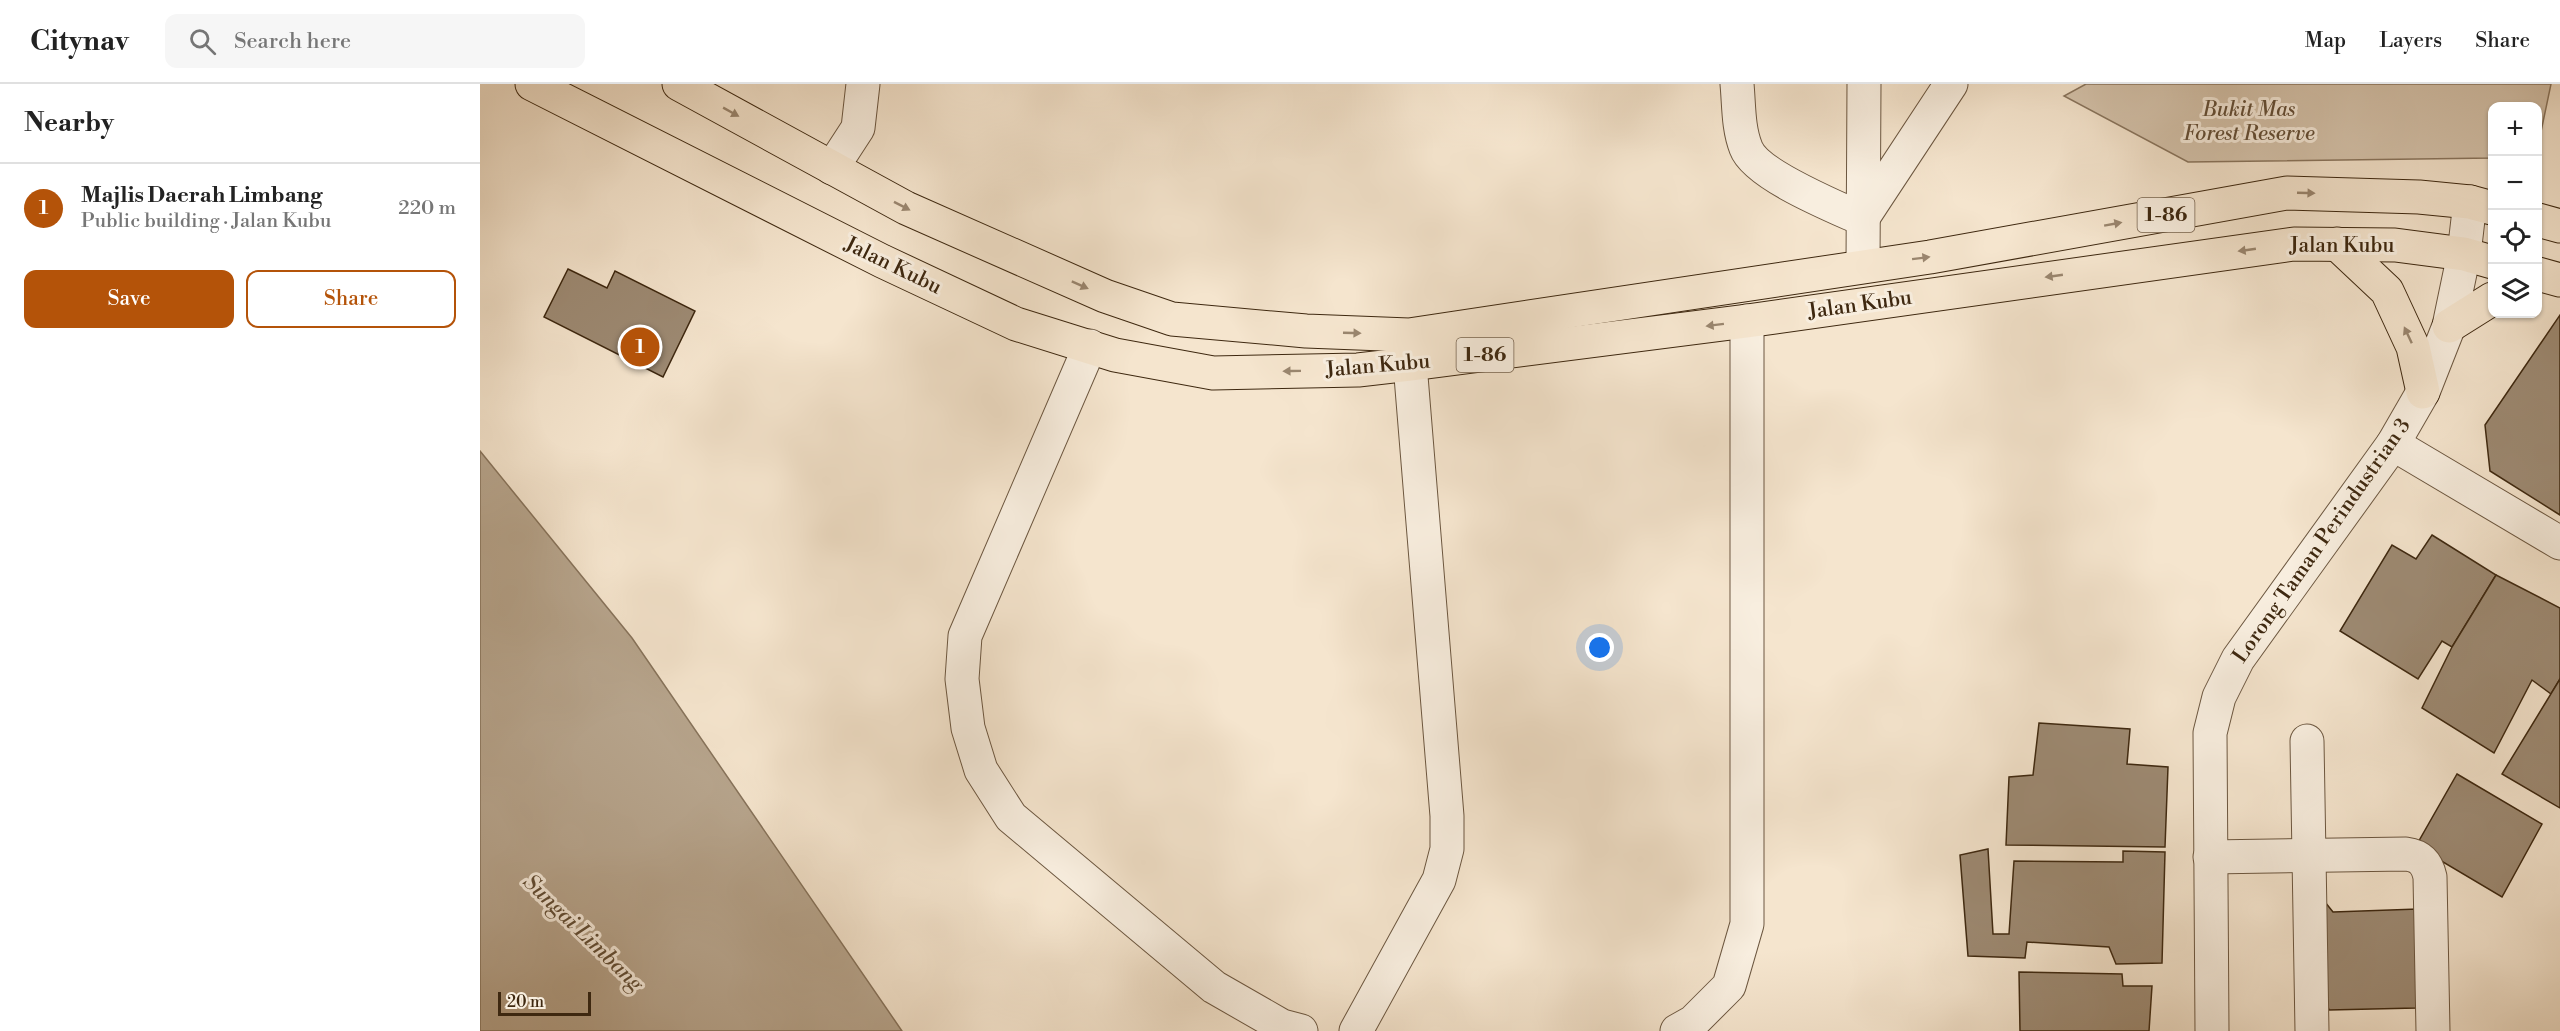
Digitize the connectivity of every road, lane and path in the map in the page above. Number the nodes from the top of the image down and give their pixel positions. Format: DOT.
graph roads {
  1 [pos="532,84"];
  2 [pos="679,84"];
  3 [pos="863,84"];
  4 [pos="1737,84"];
  5 [pos="1864,84"];
  6 [pos="1950,84"];
  7 [pos="832,168"];
  8 [pos="2481,205"];
  9 [pos="1862,219"];
  10 [pos="2542,221"];
  11 [pos="2560,226"];
  12 [pos="2337,244"];
  13 [pos="2478,258"];
  14 [pos="1863,266"];
  15 [pos="2488,302"];
  16 [pos="1747,321"];
  17 [pos="2449,326"];
  18 [pos="1090,346"];
  19 [pos="1410,364"];
  20 [pos="2423,392"];
  21 [pos="2393,444"];
  22 [pos="2560,543"];
  23 [pos="2307,741"];
  24 [pos="2309,856"];
  25 [pos="2210,857"];
  26 [pos="1301,1031"];
  27 [pos="1356,1031"];
  28 [pos="1677,1031"];
  29 [pos="2212,1031"];
  30 [pos="2312,1031"];
  31 [pos="2433,1031"];
  1 -- 18 [label="highway, Jalan Kubu / 1-86"];
  2 -- 7 [label="highway, Jalan Kubu / 1-86, one-way"];
  3 -- 7 [label="street"];
  4 -- 9 [label="street"];
  5 -- 9 [label="street"];
  6 -- 9 [label="street"];
  7 -- 14 [label="highway, Jalan Kubu / 1-86, one-way"];
  8 -- 13 [label="street, Lorong Taman Perindustrian 3"];
  14 -- 8 [label="highway, Jalan Kubu / 1-86, one-way"];
  9 -- 14 [label="street"];
  10 -- 11 [label="highway"];
  12 -- 13 [label="highway, Jalan Kubu / 1-86"];
  12 -- 16 [label="highway, Jalan Kubu / 1-86, one-way"];
  20 -- 12 [label="highway, one-way"];
  13 -- 17 [label="street, Lorong Taman Perindustrian 3"];
  15 -- 17 [label="highway"];
  16 -- 19 [label="highway, Jalan Kubu / 1-86, one-way"];
  16 -- 28 [label="street"];
  17 -- 20 [label="street, Lorong Taman Perindustrian 3"];
  19 -- 18 [label="highway, Jalan Kubu / 1-86, one-way"];
  18 -- 26 [label="street"];
  19 -- 27 [label="street"];
  20 -- 21 [label="street, Lorong Taman Perindustrian 3"];
  21 -- 22 [label="street"];
  21 -- 25 [label="street, Lorong Taman Perindustrian 3"];
  23 -- 24 [label="street"];
  24 -- 25 [label="street"];
  24 -- 30 [label="street"];
  24 -- 31 [label="street"];
  25 -- 29 [label="street, Lorong Taman Perindustrian 3"];
}
